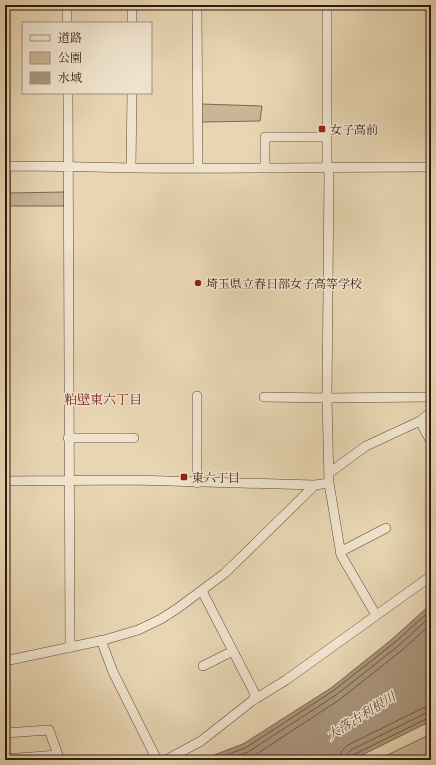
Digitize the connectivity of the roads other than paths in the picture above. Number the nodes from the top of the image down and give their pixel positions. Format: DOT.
graph roads {
  1 [pos="67,5"];
  2 [pos="132,5"];
  3 [pos="197,5"];
  4 [pos="327,5"];
  5 [pos="67,22"];
  6 [pos="132,22"];
  7 [pos="68,94"];
  8 [pos="132,94"];
  9 [pos="327,137"];
  10 [pos="6,166"];
  11 [pos="68,166"];
  12 [pos="327,167"];
  13 [pos="431,167"];
  14 [pos="131,168"];
  15 [pos="198,168"];
  16 [pos="265,168"];
  17 [pos="6,266"];
  18 [pos="5,337"];
  19 [pos="197,396"];
  20 [pos="264,397"];
  21 [pos="431,397"];
  22 [pos="327,398"];
  23 [pos="431,412"];
  24 [pos="420,421"];
  25 [pos="68,438"];
  26 [pos="134,438"];
  27 [pos="431,442"];
  28 [pos="329,473"];
  29 [pos="68,480"];
  30 [pos="5,481"];
  31 [pos="197,482"];
  32 [pos="330,483"];
  33 [pos="315,485"];
  34 [pos="386,528"];
  35 [pos="340,552"];
  36 [pos="431,576"];
  37 [pos="202,590"];
  38 [pos="376,615"];
  39 [pos="102,640"];
  40 [pos="70,648"];
  41 [pos="233,651"];
  42 [pos="5,661"];
  43 [pos="203,666"];
  44 [pos="254,700"];
  45 [pos="5,733"];
  46 [pos="5,759"];
  47 [pos="157,760"];
  48 [pos="166,760"];
  1 -- 5 [label="street"];
  2 -- 6 [label="street"];
  3 -- 15 [label="street"];
  4 -- 9 [label="street"];
  7 -- 11 [label="street"];
  8 -- 14 [label="street"];
  9 -- 12 [label="street"];
  9 -- 16 [label="street"];
  10 -- 11 [label="street"];
  10 -- 17 [label="street"];
  11 -- 14 [label="street"];
  11 -- 25 [label="street"];
  12 -- 13 [label="street"];
  12 -- 16 [label="street"];
  12 -- 22 [label="street"];
  14 -- 15 [label="street"];
  15 -- 16 [label="street"];
  17 -- 18 [label="street"];
  19 -- 31 [label="street"];
  20 -- 22 [label="street"];
  21 -- 22 [label="street"];
  22 -- 28 [label="street"];
  23 -- 24 [label="street"];
  24 -- 27 [label="street"];
  24 -- 28 [label="street"];
  25 -- 26 [label="street"];
  25 -- 29 [label="street"];
  28 -- 32 [label="street"];
  29 -- 30 [label="street"];
  29 -- 31 [label="street"];
  29 -- 40 [label="street"];
  31 -- 33 [label="street"];
  32 -- 33 [label="street"];
  32 -- 35 [label="street"];
  33 -- 37 [label="street"];
  34 -- 35 [label="street"];
  35 -- 38 [label="street"];
  36 -- 38 [label="street"];
  37 -- 39 [label="street"];
  37 -- 41 [label="street"];
  38 -- 44 [label="street"];
  39 -- 40 [label="street"];
  39 -- 47 [label="street"];
  40 -- 42 [label="street"];
  41 -- 43 [label="street"];
  41 -- 44 [label="street"];
  44 -- 48 [label="street"];
  45 -- 46 [label="street"];
}
